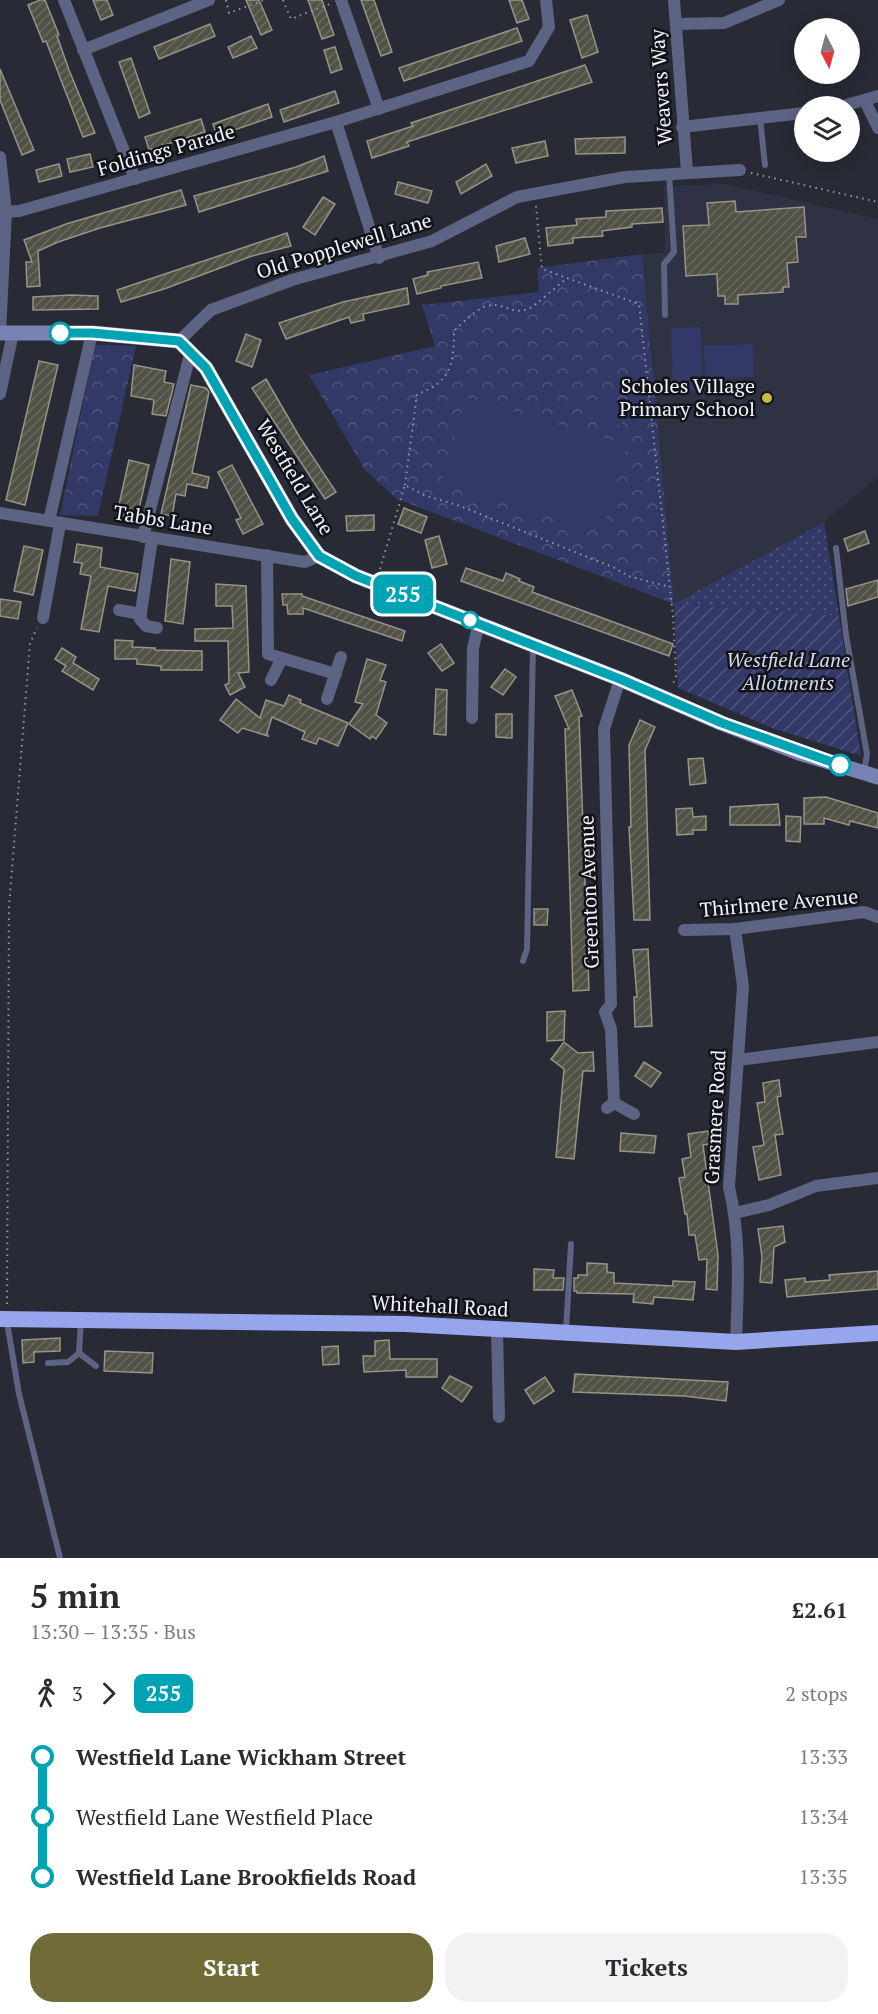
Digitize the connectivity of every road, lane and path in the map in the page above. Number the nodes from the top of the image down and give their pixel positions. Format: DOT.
graph roads {
  1 [pos="64,0"];
  2 [pos="209,0"];
  3 [pos="226,0"];
  4 [pos="264,0"];
  5 [pos="283,0"];
  6 [pos="341,0"];
  7 [pos="546,0"];
  8 [pos="674,0"];
  9 [pos="779,0"];
  10 [pos="676,24"];
  11 [pos="83,50"];
  12 [pos="878,96"];
  13 [pos="866,100"];
  14 [pos="860,102"];
  15 [pos="379,109"];
  16 [pos="794,114"];
  17 [pos="760,118"];
  18 [pos="336,123"];
  19 [pos="682,127"];
  20 [pos="878,128"];
  21 [pos="0,157"];
  22 [pos="765,165"];
  23 [pos="740,170"];
  24 [pos="687,172"];
  25 [pos="669,173"];
  26 [pos="135,179"];
  27 [pos="2,182"];
  28 [pos="535,194"];
  29 [pos="878,202"];
  30 [pos="6,212"];
  31 [pos="379,258"];
  32 [pos="1,267"];
  33 [pos="570,277"];
  34 [pos="665,315"];
  35 [pos="4,333"];
  36 [pos="92,333"];
  37 [pos="185,346"];
  38 [pos="0,394"];
  39 [pos="405,485"];
  40 [pos="0,513"];
  41 [pos="54,522"];
  42 [pos="148,538"];
  43 [pos="836,548"];
  44 [pos="267,555"];
  45 [pos="319,556"];
  46 [pos="376,583"];
  47 [pos="669,587"];
  48 [pos="119,610"];
  49 [pos="141,616"];
  50 [pos="43,618"];
  51 [pos="479,623"];
  52 [pos="157,628"];
  53 [pos="533,645"];
  54 [pos="341,657"];
  55 [pos="282,658"];
  56 [pos="336,674"];
  57 [pos="620,679"];
  58 [pos="271,680"];
  59 [pos="327,699"];
  60 [pos="668,700"];
  61 [pos="472,718"];
  62 [pos="871,775"];
  63 [pos="878,917"];
  64 [pos="735,929"];
  65 [pos="684,930"];
  66 [pos="523,961"];
  67 [pos="878,1042"];
  68 [pos="738,1060"];
  69 [pos="634,1114"];
  70 [pos="878,1178"];
  71 [pos="735,1213"];
  72 [pos="571,1244"];
  73 [pos="3,1319"];
  74 [pos="81,1320"];
  75 [pos="497,1330"];
  76 [pos="878,1333"];
  77 [pos="566,1335"];
  78 [pos="736,1342"];
  79 [pos="79,1353"];
  80 [pos="48,1363"];
  81 [pos="96,1366"];
  82 [pos="499,1417"];
  83 [pos="60,1558"];
  1 -- 11 [label="street"];
  2 -- 11 [label="street"];
  3 -- 4 [label="path"];
  5 -- 6 [label="path"];
  6 -- 15 [label="street"];
  7 -- 15 [label="street, Foldings Parade"];
  8 -- 10 [label="street, Weavers Way"];
  9 -- 10 [label="street"];
  10 -- 19 [label="street, Weavers Way"];
  11 -- 26 [label="street"];
  12 -- 13 [label="street"];
  13 -- 14 [label="street"];
  13 -- 20 [label="street"];
  15 -- 18 [label="street, Foldings Parade"];
  16 -- 17 [label="street"];
  17 -- 19 [label="street"];
  17 -- 22 [label="lane"];
  18 -- 26 [label="street, Foldings Parade"];
  18 -- 31 [label="street"];
  19 -- 24 [label="street, Weavers Way"];
  21 -- 27 [label="street"];
  23 -- 24 [label="street, Old Popplewell Lane"];
  23 -- 29 [label="path"];
  24 -- 25 [label="street, Old Popplewell Lane"];
  25 -- 28 [label="street, Old Popplewell Lane"];
  25 -- 34 [label="lane"];
  26 -- 30 [label="street, Foldings Parade"];
  27 -- 30 [label="street"];
  28 -- 31 [label="street, Old Popplewell Lane"];
  28 -- 33 [label="path"];
  30 -- 32 [label="street"];
  31 -- 37 [label="street, Old Popplewell Lane"];
  32 -- 35 [label="street"];
  33 -- 39 [label="path"];
  33 -- 47 [label="path"];
  35 -- 36 [label="main road"];
  35 -- 38 [label="street"];
  36 -- 37 [label="main road"];
  36 -- 41 [label="street"];
  37 -- 42 [label="street"];
  37 -- 45 [label="main road, Westfield Lane"];
  39 -- 46 [label="path"];
  39 -- 47 [label="path"];
  40 -- 41 [label="street, Tabbs Lane"];
  41 -- 42 [label="street, Tabbs Lane"];
  41 -- 50 [label="street"];
  42 -- 44 [label="street, Tabbs Lane"];
  42 -- 49 [label="street"];
  43 -- 62 [label="lane"];
  44 -- 45 [label="street, Tabbs Lane"];
  44 -- 55 [label="street"];
  45 -- 46 [label="main road, Westfield Lane"];
  46 -- 51 [label="main road, Westfield Lane"];
  47 -- 60 [label="path"];
  48 -- 49 [label="street"];
  49 -- 52 [label="street"];
  50 -- 73 [label="path"];
  51 -- 53 [label="main road, Westfield Lane"];
  51 -- 61 [label="street"];
  53 -- 57 [label="main road, Westfield Lane"];
  53 -- 66 [label="lane"];
  54 -- 56 [label="street"];
  55 -- 56 [label="street"];
  55 -- 58 [label="street"];
  56 -- 59 [label="street"];
  57 -- 60 [label="main road, Westfield Lane"];
  57 -- 69 [label="street, Greenton Avenue"];
  60 -- 62 [label="main road, Westfield Lane"];
  63 -- 64 [label="street, Thirlmere Avenue"];
  64 -- 65 [label="street, Thirlmere Avenue"];
  64 -- 68 [label="street, Grasmere Road"];
  67 -- 68 [label="street"];
  68 -- 71 [label="street, Grasmere Road"];
  70 -- 71 [label="street"];
  71 -- 78 [label="street, Grasmere Road"];
  72 -- 77 [label="lane"];
  73 -- 74 [label="highway, Whitehall Road"];
  73 -- 83 [label="lane"];
  74 -- 75 [label="highway, Whitehall Road"];
  74 -- 79 [label="lane"];
  75 -- 77 [label="highway, Whitehall Road"];
  75 -- 82 [label="street"];
  76 -- 78 [label="highway, Whitehall Road"];
  77 -- 78 [label="highway, Whitehall Road"];
  79 -- 80 [label="lane"];
  79 -- 81 [label="lane"];
}
